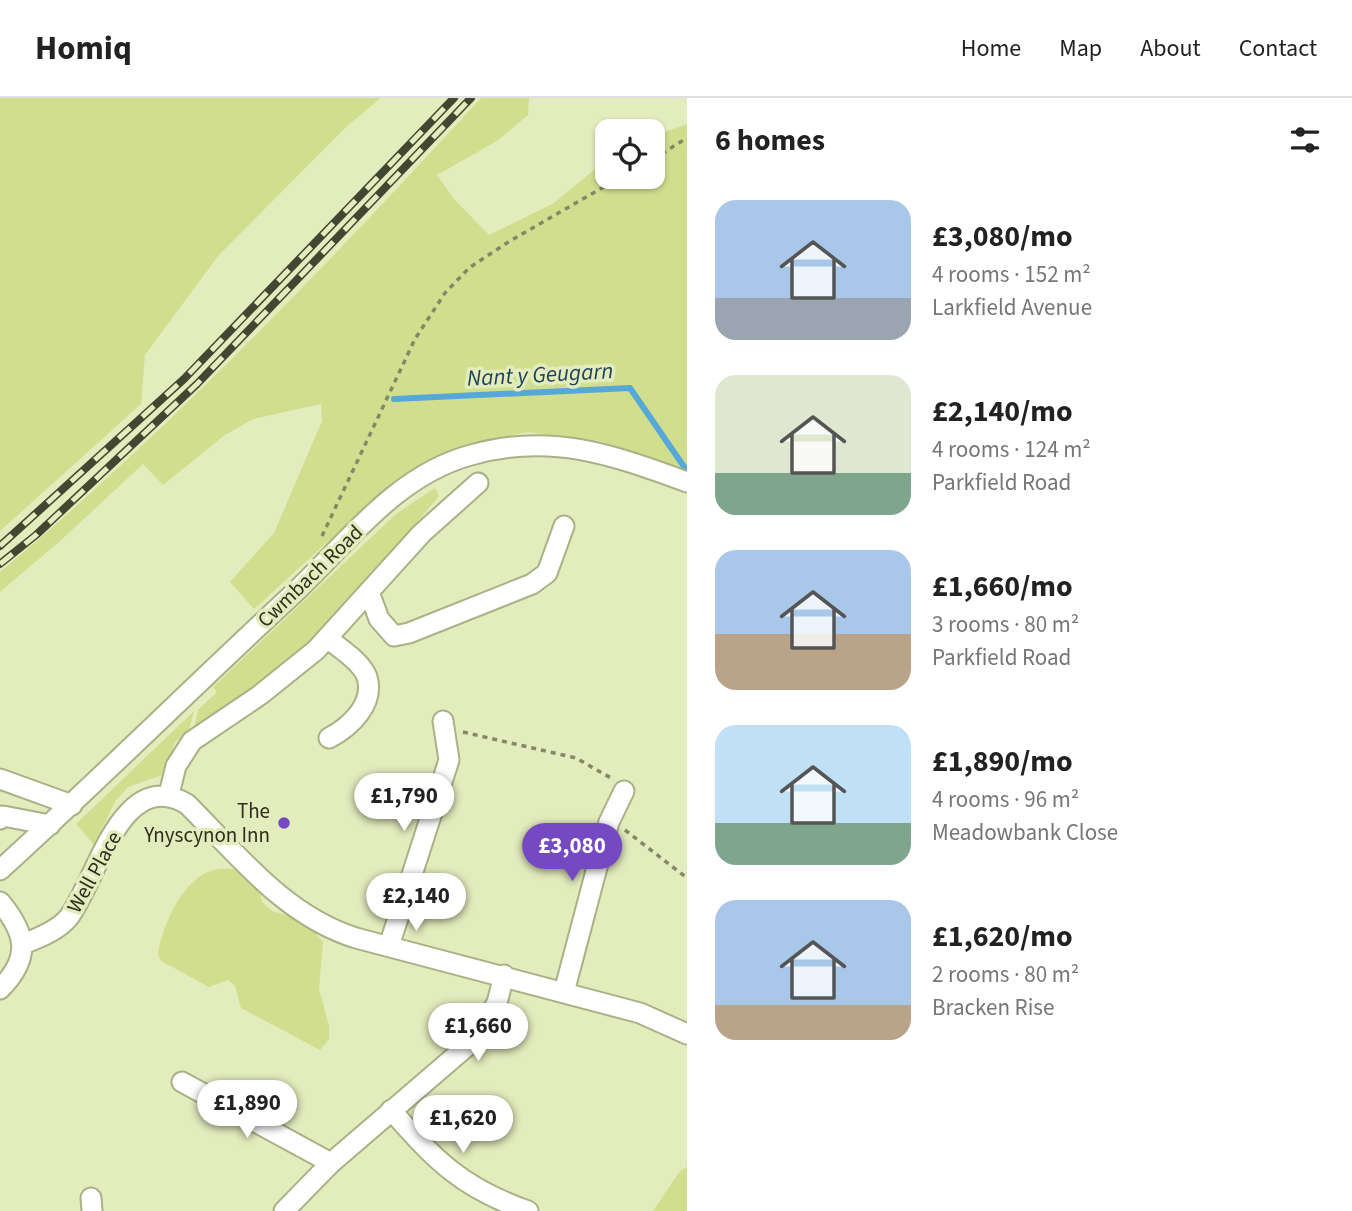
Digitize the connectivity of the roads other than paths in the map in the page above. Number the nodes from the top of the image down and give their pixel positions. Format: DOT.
graph roads {
  1 [pos="687,482"];
  2 [pos="478,483"];
  3 [pos="564,526"];
  4 [pos="369,592"];
  5 [pos="327,638"];
  6 [pos="451,726"];
  7 [pos="329,738"];
  8 [pos="0,779"];
  9 [pos="624,792"];
  10 [pos="169,794"];
  11 [pos="72,804"];
  12 [pos="0,819"];
  13 [pos="50,825"];
  14 [pos="0,870"];
  15 [pos="0,902"];
  16 [pos="23,944"];
  17 [pos="389,947"];
  18 [pos="504,975"];
  19 [pos="0,989"];
  20 [pos="564,992"];
  21 [pos="687,1034"];
  22 [pos="182,1082"];
  23 [pos="391,1110"];
  24 [pos="331,1163"];
  25 [pos="284,1211"];
  26 [pos="528,1211"];
  1 -- 11 [label="street, Cwmbach Road"];
  2 -- 4 [label="street"];
  3 -- 4 [label="street"];
  4 -- 5 [label="street"];
  5 -- 7 [label="street"];
  5 -- 10 [label="street"];
  6 -- 17 [label="street"];
  8 -- 11 [label="street"];
  9 -- 20 [label="street"];
  10 -- 16 [label="street, Well Place"];
  10 -- 17 [label="street"];
  11 -- 13 [label="street, Cwmbach Road"];
  12 -- 13 [label="street"];
  13 -- 14 [label="street, Cwmbach Road"];
  15 -- 16 [label="street"];
  16 -- 19 [label="street"];
  17 -- 18 [label="street"];
  18 -- 20 [label="street"];
  18 -- 23 [label="street"];
  20 -- 21 [label="street"];
  22 -- 24 [label="street"];
  23 -- 24 [label="street"];
  23 -- 26 [label="street"];
  24 -- 25 [label="street"];
}
